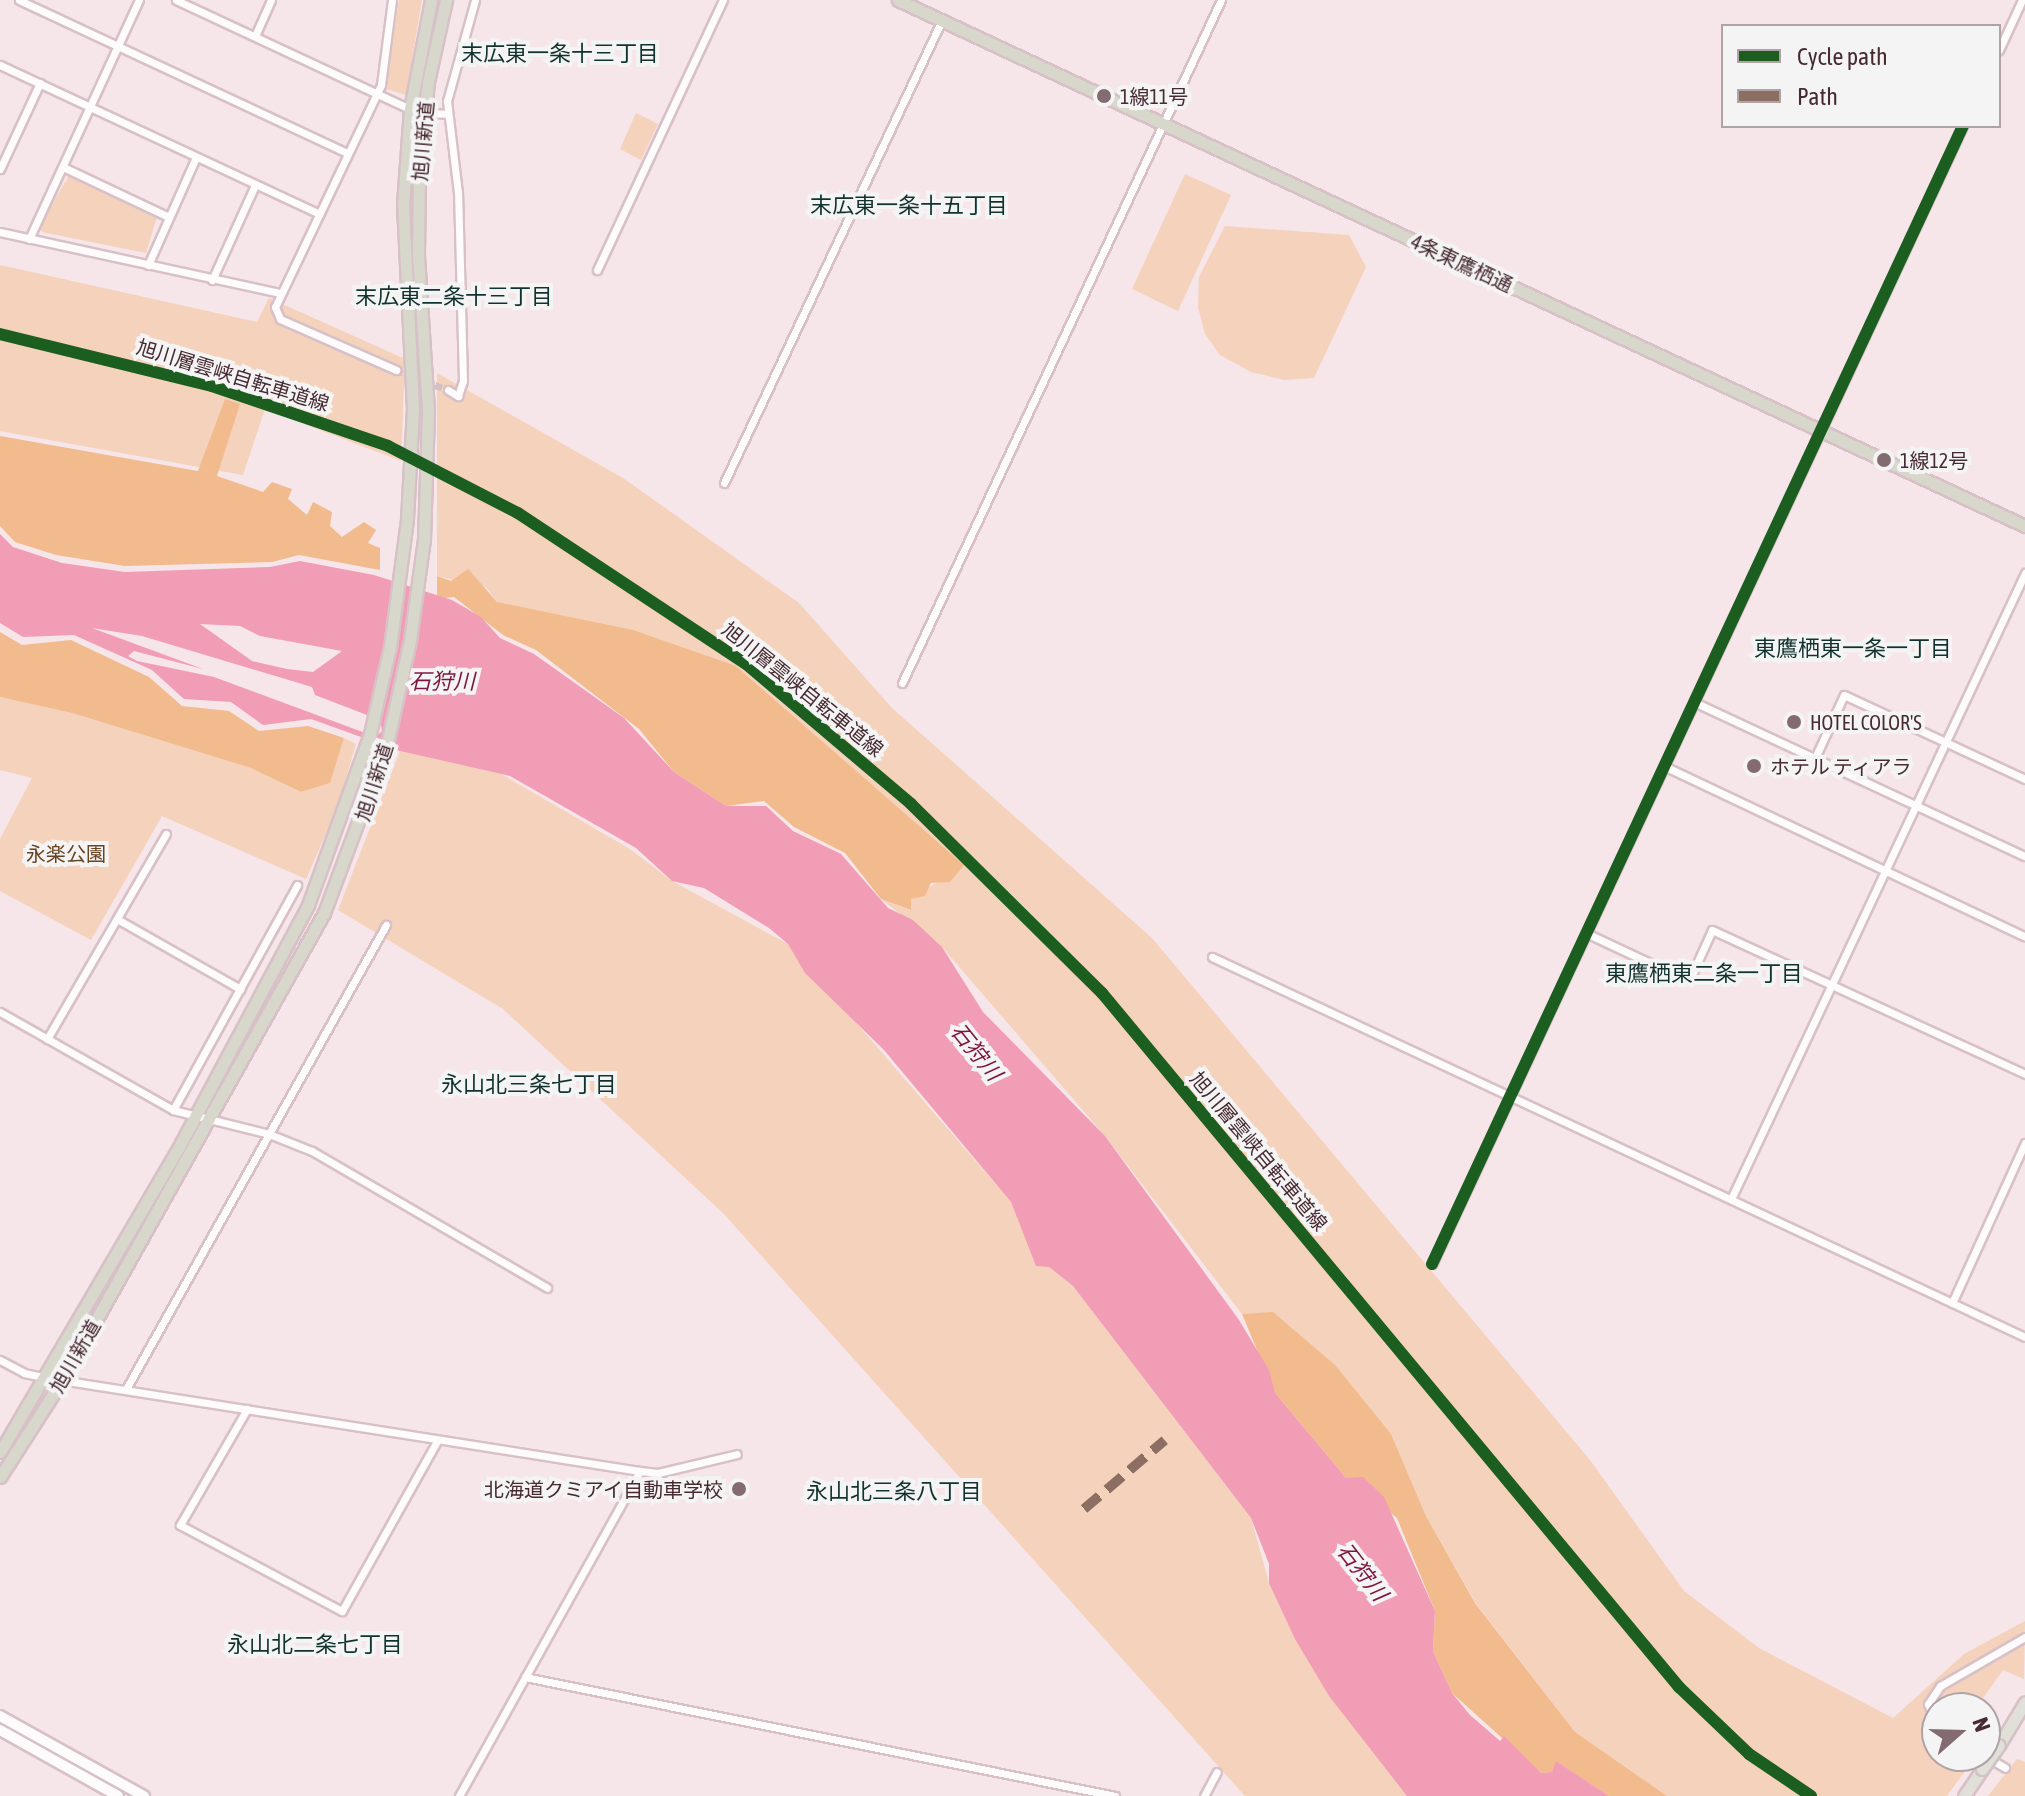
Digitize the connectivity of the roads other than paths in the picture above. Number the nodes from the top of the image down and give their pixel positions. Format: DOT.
graph roads {
  1 [pos="19,0"];
  2 [pos="139,0"];
  3 [pos="176,0"];
  4 [pos="271,0"];
  5 [pos="392,0"];
  6 [pos="431,0"];
  7 [pos="446,0"];
  8 [pos="475,0"];
  9 [pos="723,0"];
  10 [pos="898,0"];
  11 [pos="1221,0"];
  12 [pos="2022,0"];
  13 [pos="942,20"];
  14 [pos="255,36"];
  15 [pos="2001,46"];
  16 [pos="118,47"];
  17 [pos="0,65"];
  18 [pos="40,83"];
  19 [pos="375,93"];
  20 [pos="89,107"];
  21 [pos="410,109"];
  22 [pos="424,113"];
  23 [pos="448,114"];
  24 [pos="1163,124"];
  25 [pos="1962,128"];
  26 [pos="345,152"];
  27 [pos="196,157"];
  28 [pos="63,167"];
  29 [pos="0,169"];
  30 [pos="255,185"];
  31 [pos="317,213"];
  32 [pos="169,217"];
  33 [pos="0,232"];
  34 [pos="29,239"];
  35 [pos="148,265"];
  36 [pos="597,270"];
  37 [pos="212,280"];
  38 [pos="279,293"];
  39 [pos="396,370"];
  40 [pos="448,390"];
  41 [pos="1821,431"];
  42 [pos="724,483"];
  43 [pos="2025,526"];
  44 [pos="2025,573"];
  45 [pos="902,683"];
  46 [pos="1694,702"];
  47 [pos="1944,742"];
  48 [pos="1815,758"];
  49 [pos="1664,766"];
  50 [pos="2025,779"];
  51 [pos="1916,806"];
  52 [pos="166,834"];
  53 [pos="2025,856"];
  54 [pos="1885,872"];
  55 [pos="297,885"];
  56 [pos="117,919"];
  57 [pos="386,925"];
  58 [pos="1586,933"];
  59 [pos="2025,937"];
  60 [pos="1212,957"];
  61 [pos="1832,984"];
  62 [pos="240,989"];
  63 [pos="0,1012"];
  64 [pos="47,1039"];
  65 [pos="2025,1074"];
  66 [pos="1509,1096"];
  67 [pos="173,1110"];
  68 [pos="196,1117"];
  69 [pos="210,1120"];
  70 [pos="269,1134"];
  71 [pos="2025,1143"];
  72 [pos="1731,1199"];
  73 [pos="1432,1264"];
  74 [pos="547,1288"];
  75 [pos="1952,1303"];
  76 [pos="2025,1337"];
  77 [pos="0,1360"];
  78 [pos="48,1378"];
  79 [pos="63,1379"];
  80 [pos="126,1389"];
  81 [pos="247,1409"];
  82 [pos="437,1441"];
  83 [pos="0,1452"];
  84 [pos="737,1454"];
  85 [pos="640,1471"];
  86 [pos="0,1477"];
  87 [pos="2025,1637"];
  88 [pos="525,1677"];
  89 [pos="1936,1692"];
  90 [pos="2025,1702"];
  91 [pos="0,1716"];
  92 [pos="0,1730"];
  93 [pos="2001,1766"];
  94 [pos="2005,1768"];
  95 [pos="1217,1772"];
  96 [pos="1966,1793"];
  97 [pos="118,1796"];
  98 [pos="144,1796"];
  99 [pos="459,1796"];
  100 [pos="1115,1796"];
  101 [pos="1204,1796"];
  1 -- 16 [label="street"];
  2 -- 16 [label="street"];
  3 -- 14 [label="street"];
  4 -- 14 [label="street"];
  5 -- 19 [label="street"];
  6 -- 21 [label="highway, 旭川新道"];
  7 -- 22 [label="highway, 旭川新道"];
  8 -- 23 [label="street"];
  9 -- 36 [label="street"];
  10 -- 13 [label="highway, 4条東鷹栖通"];
  11 -- 24 [label="street"];
  12 -- 15 [label="street"];
  13 -- 24 [label="highway, 4条東鷹栖通"];
  13 -- 42 [label="street"];
  14 -- 19 [label="street"];
  16 -- 20 [label="street"];
  16 -- 26 [label="street"];
  17 -- 18 [label="street"];
  18 -- 20 [label="street"];
  18 -- 29 [label="street"];
  19 -- 21 [label="street"];
  19 -- 26 [label="street"];
  20 -- 27 [label="street"];
  20 -- 28 [label="street"];
  21 -- 68 [label="highway, 旭川新道"];
  22 -- 23 [label="street"];
  22 -- 69 [label="highway, 旭川新道"];
  23 -- 40 [label="street"];
  24 -- 41 [label="highway, 4条東鷹栖通"];
  24 -- 45 [label="street"];
  25 -- 41 [label="street"];
  26 -- 31 [label="street"];
  27 -- 30 [label="street"];
  27 -- 32 [label="street"];
  28 -- 32 [label="street"];
  28 -- 34 [label="street"];
  30 -- 31 [label="street"];
  30 -- 37 [label="street"];
  31 -- 38 [label="street"];
  32 -- 35 [label="street"];
  33 -- 34 [label="street"];
  34 -- 35 [label="street"];
  35 -- 37 [label="street"];
  37 -- 38 [label="street"];
  38 -- 39 [label="street"];
  41 -- 43 [label="highway, 4条東鷹栖通"];
  41 -- 46 [label="street"];
  44 -- 47 [label="street"];
  46 -- 48 [label="street"];
  46 -- 49 [label="street"];
  47 -- 48 [label="street"];
  47 -- 50 [label="street"];
  47 -- 51 [label="street"];
  48 -- 51 [label="street"];
  49 -- 54 [label="street"];
  49 -- 58 [label="street"];
  51 -- 53 [label="street"];
  51 -- 54 [label="street"];
  52 -- 56 [label="street"];
  54 -- 59 [label="street"];
  54 -- 61 [label="street"];
  55 -- 62 [label="street"];
  56 -- 62 [label="street"];
  56 -- 64 [label="street"];
  57 -- 70 [label="street"];
  58 -- 61 [label="street"];
  58 -- 66 [label="street"];
  60 -- 66 [label="street"];
  61 -- 65 [label="street"];
  61 -- 72 [label="street"];
  62 -- 67 [label="street"];
  63 -- 64 [label="street"];
  64 -- 67 [label="street"];
  66 -- 72 [label="street"];
  66 -- 73 [label="street"];
  67 -- 68 [label="street"];
  68 -- 69 [label="street"];
  68 -- 78 [label="highway, 旭川新道"];
  69 -- 70 [label="street"];
  69 -- 79 [label="highway, 旭川新道"];
  70 -- 74 [label="street"];
  70 -- 80 [label="street"];
  71 -- 75 [label="street"];
  72 -- 75 [label="street"];
  75 -- 76 [label="street"];
  77 -- 78 [label="street"];
  78 -- 79 [label="street"];
  78 -- 83 [label="highway, 旭川新道"];
  79 -- 80 [label="street"];
  79 -- 86 [label="highway, 旭川新道"];
  80 -- 81 [label="street"];
  81 -- 82 [label="street"];
  81 -- 82 [label="street"];
  82 -- 85 [label="street"];
  84 -- 85 [label="street"];
  85 -- 88 [label="street"];
  87 -- 89 [label="street"];
  88 -- 99 [label="street"];
  88 -- 100 [label="street"];
  90 -- 96 [label="main road, bridge"];
  91 -- 98 [label="main road"];
  92 -- 97 [label="main road"];
  93 -- 94 [label="street"];
  95 -- 101 [label="street"];
}
